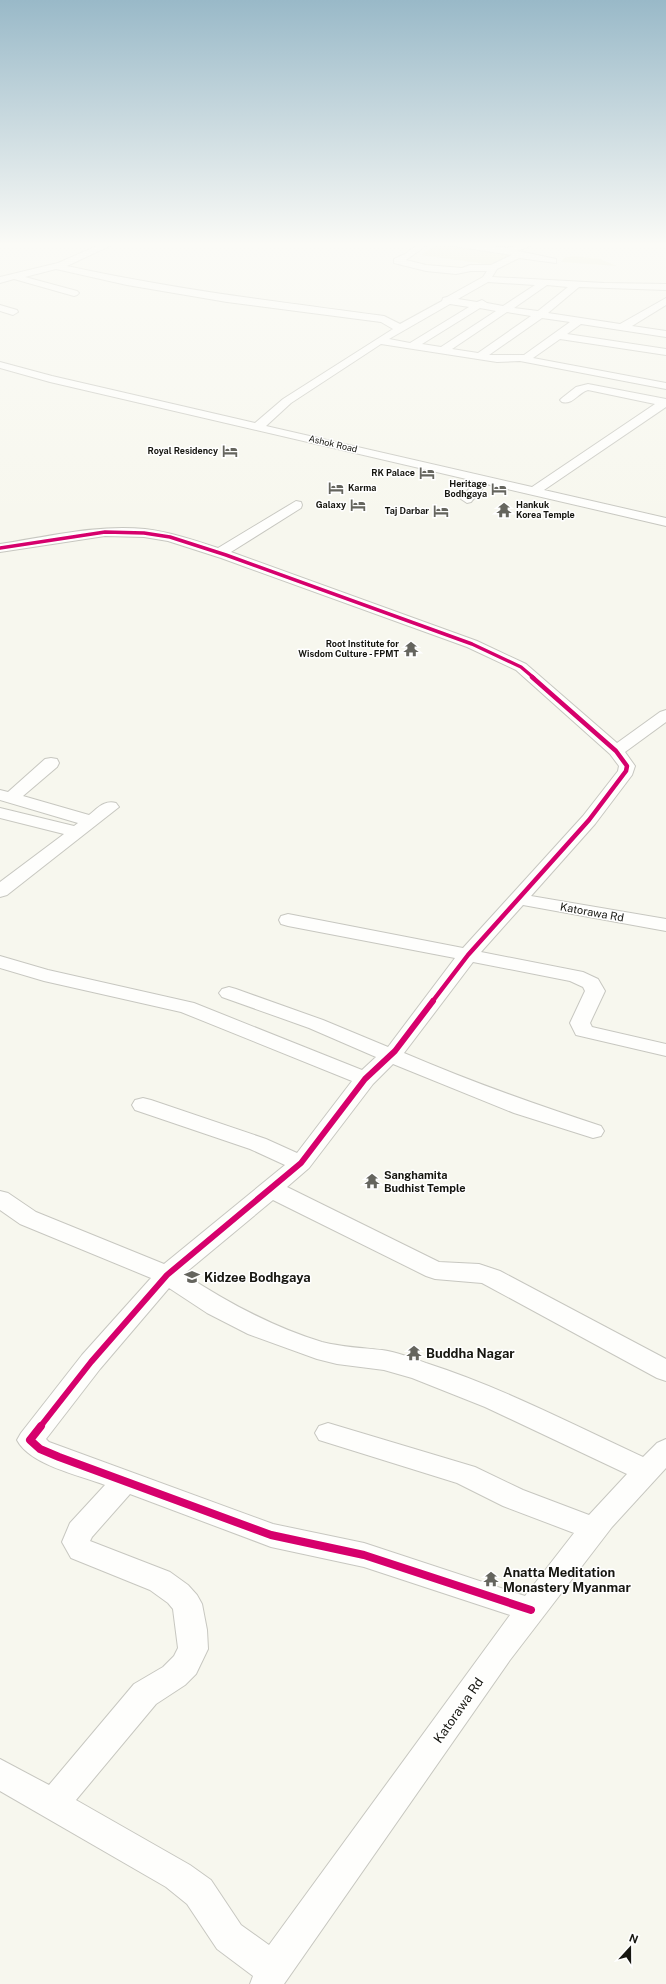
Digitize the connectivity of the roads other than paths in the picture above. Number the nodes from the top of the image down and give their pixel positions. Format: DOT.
graph roads {
  1 [pos="389,335"];
  2 [pos="430,335"];
  3 [pos="468,335"];
  4 [pos="511,335"];
  5 [pos="635,335"];
  6 [pos="558,336"];
  7 [pos="379,341"];
  8 [pos="412,346"];
  9 [pos="622,346"];
  10 [pos="444,350"];
  11 [pos="666,352"];
  12 [pos="531,355"];
  13 [pos="480,356"];
  14 [pos="0,365"];
  15 [pos="627,368"];
  16 [pos="666,386"];
  17 [pos="566,400"];
  18 [pos="665,402"];
  19 [pos="257,427"];
  20 [pos="483,478"];
  21 [pos="536,490"];
  22 [pos="467,499"];
  23 [pos="296,505"];
  24 [pos="666,522"];
  25 [pos="0,548"];
  26 [pos="220,553"];
  27 [pos="666,715"];
  28 [pos="616,751"];
  29 [pos="52,763"];
  30 [pos="6,796"];
  31 [pos="110,807"];
  32 [pos="0,813"];
  33 [pos="92,821"];
  34 [pos="77,832"];
  35 [pos="0,891"];
  36 [pos="519,899"];
  37 [pos="288,920"];
  38 [pos="666,925"];
  39 [pos="468,955"];
  40 [pos="0,962"];
  41 [pos="229,993"];
  42 [pos="666,1050"];
  43 [pos="392,1055"];
  44 [pos="365,1079"];
  45 [pos="143,1105"];
  46 [pos="594,1131"];
  47 [pos="301,1163"];
  48 [pos="272,1189"];
  49 [pos="0,1199"];
  50 [pos="167,1275"];
  51 [pos="666,1371"];
  52 [pos="328,1433"];
  53 [pos="656,1460"];
  54 [pos="125,1481"];
  55 [pos="594,1528"];
  56 [pos="530,1610"];
  57 [pos="0,1774"];
  58 [pos="53,1804"];
  59 [pos="270,1977"];
  1 -- 7 [label="street"];
  2 -- 8 [label="street"];
  3 -- 10 [label="street"];
  4 -- 13 [label="street"];
  5 -- 9 [label="street"];
  6 -- 9 [label="street"];
  6 -- 12 [label="street"];
  7 -- 8 [label="street"];
  7 -- 19 [label="street"];
  8 -- 10 [label="street"];
  9 -- 11 [label="street"];
  10 -- 13 [label="street"];
  12 -- 13 [label="street"];
  12 -- 15 [label="street"];
  12 -- 16 [label="street"];
  14 -- 19 [label="street, Ashok Road"];
  17 -- 18 [label="street"];
  18 -- 21 [label="street"];
  19 -- 20 [label="street, Ashok Road"];
  20 -- 21 [label="street, Ashok Road"];
  20 -- 22 [label="street"];
  21 -- 24 [label="street, Ashok Road"];
  23 -- 26 [label="street"];
  25 -- 26 [label="street"];
  26 -- 28 [label="street"];
  27 -- 28 [label="street"];
  28 -- 36 [label="street"];
  29 -- 30 [label="street"];
  30 -- 33 [label="street"];
  31 -- 33 [label="street"];
  32 -- 34 [label="street"];
  33 -- 34 [label="street"];
  34 -- 35 [label="street"];
  36 -- 38 [label="street, Katorawa Rd"];
  36 -- 39 [label="street"];
  37 -- 39 [label="street"];
  39 -- 42 [label="street"];
  39 -- 43 [label="street"];
  40 -- 44 [label="street"];
  41 -- 43 [label="street"];
  43 -- 44 [label="street"];
  43 -- 46 [label="street"];
  44 -- 47 [label="street"];
  45 -- 47 [label="street"];
  47 -- 48 [label="street"];
  48 -- 50 [label="street"];
  48 -- 51 [label="street"];
  49 -- 50 [label="street"];
  50 -- 53 [label="street"];
  50 -- 54 [label="street"];
  52 -- 55 [label="street"];
  53 -- 55 [label="street, Katorawa Rd"];
  54 -- 56 [label="street"];
  54 -- 58 [label="street"];
  55 -- 56 [label="street, Katorawa Rd"];
  56 -- 59 [label="street, Katorawa Rd"];
  57 -- 58 [label="street"];
  58 -- 59 [label="street"];
}
